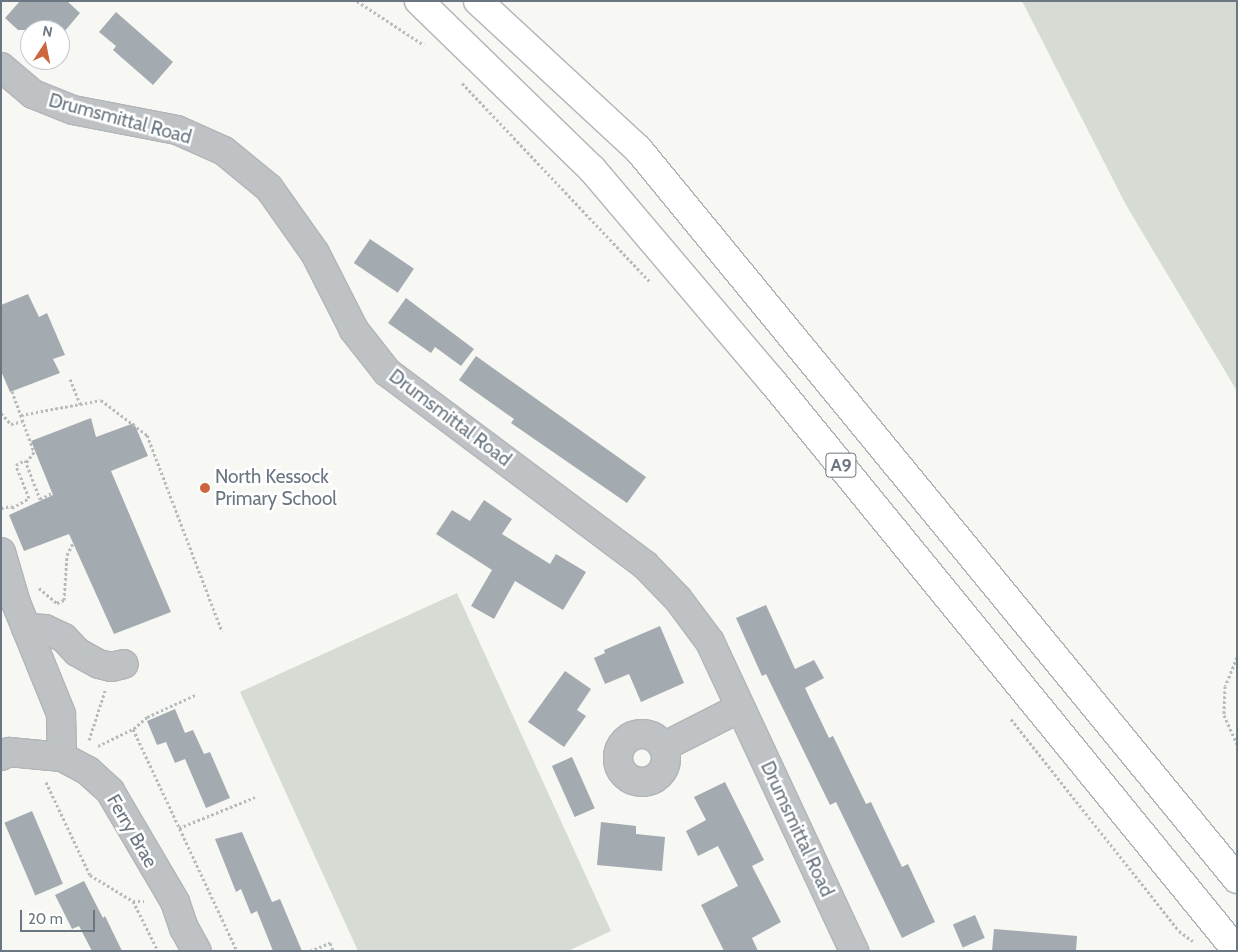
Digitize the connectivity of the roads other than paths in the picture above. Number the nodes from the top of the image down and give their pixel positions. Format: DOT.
graph roads {
  1 [pos="419,1"];
  2 [pos="478,1"];
  3 [pos="1,67"];
  4 [pos="5,564"];
  5 [pos="14,614"];
  6 [pos="118,665"];
  7 [pos="740,708"];
  8 [pos="663,747"];
  9 [pos="11,748"];
  10 [pos="62,757"];
  11 [pos="1237,880"];
  12 [pos="197,951"];
  13 [pos="854,951"];
  14 [pos="1237,951"];
  1 -- 14 [label="highway, A9"];
  2 -- 11 [label="highway, A9"];
  3 -- 7 [label="street, Drumsmittal Road"];
  4 -- 5 [label="street"];
  5 -- 6 [label="street"];
  5 -- 10 [label="street"];
  7 -- 8 [label="street"];
  7 -- 13 [label="street, Drumsmittal Road"];
  9 -- 10 [label="street, Ferry Brae"];
  10 -- 12 [label="street, Ferry Brae"];
}
